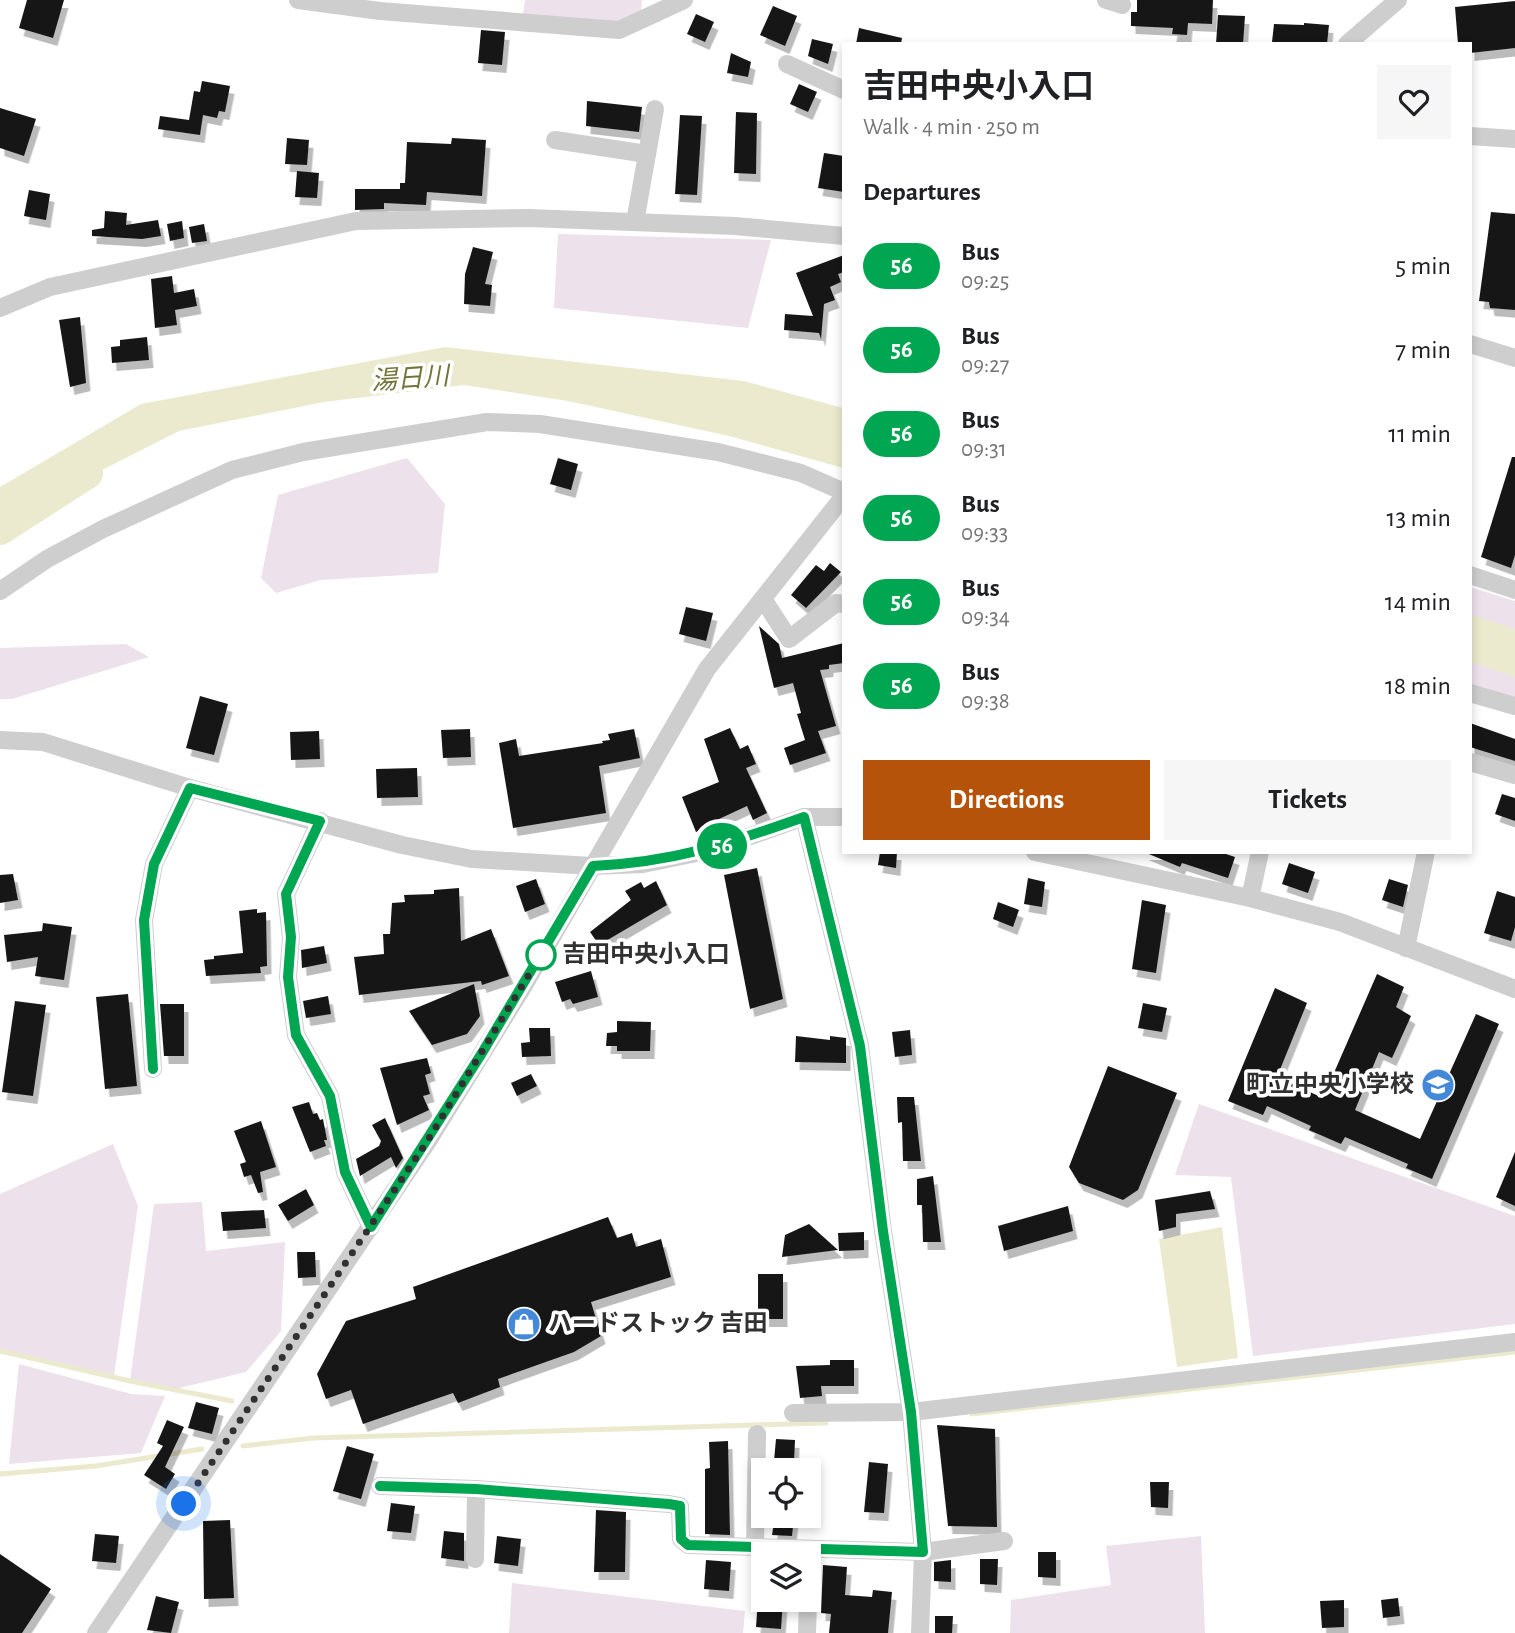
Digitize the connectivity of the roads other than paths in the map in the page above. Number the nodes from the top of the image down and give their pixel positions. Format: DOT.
graph roads {
  1 [pos="298,0"];
  2 [pos="684,0"];
  3 [pos="1398,0"];
  4 [pos="381,6"];
  5 [pos="1350,42"];
  6 [pos="787,64"];
  7 [pos="842,89"];
  8 [pos="654,109"];
  9 [pos="1472,136"];
  10 [pos="1515,139"];
  11 [pos="555,140"];
  12 [pos="647,154"];
  13 [pos="635,222"];
  14 [pos="842,236"];
  15 [pos="0,308"];
  16 [pos="1472,345"];
  17 [pos="1515,358"];
  18 [pos="842,493"];
  19 [pos="842,497"];
  20 [pos="1472,576"];
  21 [pos="1515,590"];
  22 [pos="0,591"];
  23 [pos="763,598"];
  24 [pos="842,604"];
  25 [pos="1472,694"];
  26 [pos="1515,706"];
  27 [pos="0,740"];
  28 [pos="1472,763"];
  29 [pos="1515,775"];
  30 [pos="190,788"];
  31 [pos="804,817"];
  32 [pos="842,817"];
  33 [pos="320,821"];
  34 [pos="1045,854"];
  35 [pos="1260,854"];
  36 [pos="1426,854"];
  37 [pos="593,866"];
  38 [pos="1250,898"];
  39 [pos="1406,948"];
  40 [pos="1515,989"];
  41 [pos="153,1069"];
  42 [pos="371,1227"];
  43 [pos="1515,1342"];
  44 [pos="911,1412"];
  45 [pos="793,1413"];
  46 [pos="757,1434"];
  47 [pos="380,1486"];
  48 [pos="476,1489"];
  49 [pos="1004,1541"];
  50 [pos="755,1542"];
  51 [pos="751,1547"];
  52 [pos="923,1552"];
  53 [pos="821,1556"];
  54 [pos="475,1559"];
  55 [pos="808,1612"];
  56 [pos="96,1633"];
  57 [pos="807,1633"];
  58 [pos="920,1633"];
  1 -- 4 [label="street"];
  2 -- 4 [label="street"];
  3 -- 5 [label="street"];
  6 -- 7 [label="street"];
  8 -- 12 [label="street"];
  9 -- 10 [label="street"];
  11 -- 12 [label="street"];
  12 -- 13 [label="street"];
  13 -- 14 [label="street"];
  13 -- 15 [label="street"];
  16 -- 17 [label="street"];
  18 -- 22 [label="street"];
  19 -- 23 [label="street"];
  20 -- 21 [label="street"];
  23 -- 24 [label="street"];
  23 -- 37 [label="street"];
  25 -- 26 [label="street"];
  27 -- 30 [label="street"];
  28 -- 29 [label="street"];
  30 -- 33 [label="street"];
  30 -- 41 [label="street"];
  31 -- 32 [label="street"];
  31 -- 37 [label="street"];
  31 -- 44 [label="street"];
  33 -- 37 [label="street"];
  33 -- 42 [label="street"];
  34 -- 38 [label="street"];
  35 -- 38 [label="street"];
  36 -- 39 [label="street"];
  37 -- 42 [label="street"];
  38 -- 39 [label="street"];
  39 -- 40 [label="street"];
  42 -- 56 [label="street"];
  43 -- 44 [label="street"];
  44 -- 45 [label="street"];
  44 -- 52 [label="street"];
  46 -- 50 [label="street"];
  47 -- 48 [label="street"];
  48 -- 51 [label="street"];
  48 -- 54 [label="street"];
  49 -- 52 [label="street"];
  52 -- 53 [label="street"];
  52 -- 58 [label="street"];
  55 -- 57 [label="street"];
}
